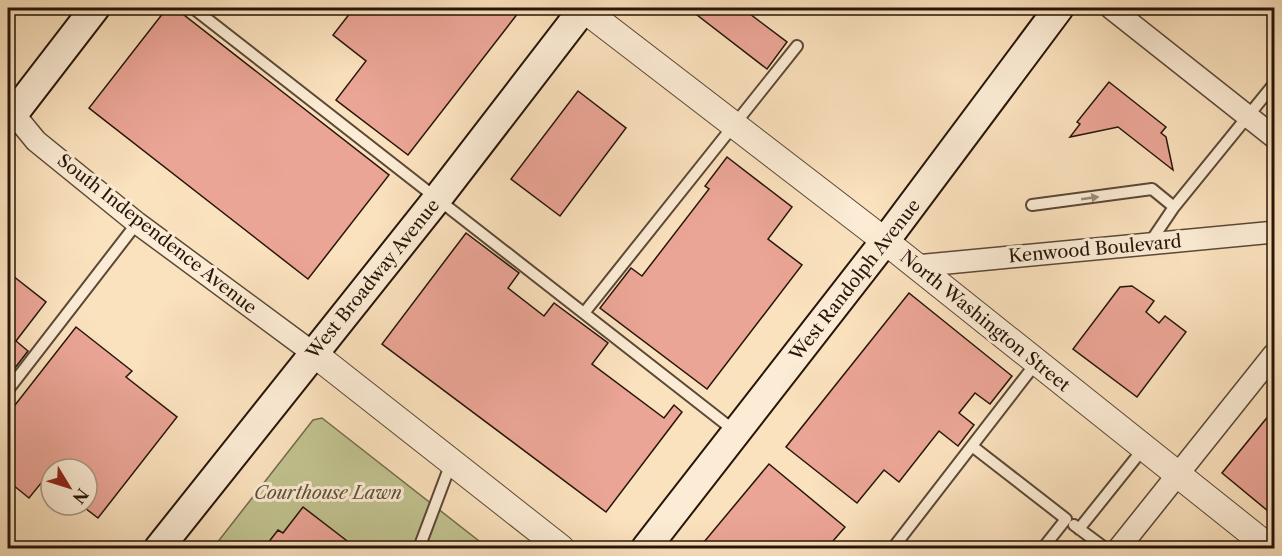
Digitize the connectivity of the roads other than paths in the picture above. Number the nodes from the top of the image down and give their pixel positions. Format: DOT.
graph roads {
  1 [pos="95,8"];
  2 [pos="193,8"];
  3 [pos="583,8"];
  4 [pos="1059,8"];
  5 [pos="1111,8"];
  6 [pos="797,46"];
  7 [pos="1275,84"];
  8 [pos="9,114"];
  9 [pos="1249,117"];
  10 [pos="734,124"];
  11 [pos="1275,137"];
  12 [pos="437,199"];
  13 [pos="1032,205"];
  14 [pos="1174,207"];
  15 [pos="137,223"];
  16 [pos="1275,232"];
  17 [pos="885,241"];
  18 [pos="1149,244"];
  19 [pos="916,266"];
  20 [pos="584,313"];
  21 [pos="313,353"];
  22 [pos="1275,354"];
  23 [pos="1036,363"];
  24 [pos="8,390"];
  25 [pos="737,432"];
  26 [pos="972,446"];
  27 [pos="1143,448"];
  28 [pos="451,463"];
  29 [pos="1176,475"];
  30 [pos="1066,519"];
  31 [pos="1079,529"];
  32 [pos="159,549"];
  33 [pos="419,549"];
  34 [pos="561,549"];
  35 [pos="646,549"];
  36 [pos="893,549"];
  37 [pos="1043,549"];
  38 [pos="1105,549"];
  39 [pos="1119,549"];
  40 [pos="1270,549"];
  1 -- 8 [label="main road"];
  2 -- 12 [label="lane"];
  3 -- 10 [label="street, North Washington Street"];
  3 -- 12 [label="main road, West Broadway Avenue"];
  4 -- 17 [label="main road, West Randolph Avenue"];
  5 -- 9 [label="street"];
  6 -- 10 [label="lane"];
  7 -- 9 [label="lane"];
  8 -- 15 [label="street, South Independence Avenue"];
  9 -- 11 [label="street"];
  9 -- 14 [label="lane"];
  10 -- 17 [label="street, North Washington Street"];
  10 -- 20 [label="lane"];
  12 -- 20 [label="lane"];
  12 -- 21 [label="main road, West Broadway Avenue"];
  13 -- 14 [label="lane, one-way"];
  14 -- 18 [label="lane"];
  15 -- 21 [label="street, South Independence Avenue"];
  15 -- 24 [label="lane"];
  16 -- 18 [label="street, Kenwood Boulevard"];
  17 -- 19 [label="street, North Washington Street"];
  17 -- 25 [label="main road, West Randolph Avenue"];
  18 -- 19 [label="street, Kenwood Boulevard"];
  19 -- 23 [label="street, North Washington Street"];
  20 -- 25 [label="lane"];
  21 -- 28 [label="street"];
  21 -- 32 [label="main road, West Broadway Avenue"];
  22 -- 29 [label="street"];
  23 -- 26 [label="lane"];
  23 -- 27 [label="street, North Washington Street"];
  25 -- 35 [label="main road, West Randolph Avenue"];
  26 -- 30 [label="lane"];
  26 -- 36 [label="lane"];
  27 -- 29 [label="street, North Washington Street"];
  27 -- 31 [label="lane"];
  28 -- 33 [label="lane"];
  28 -- 34 [label="street"];
  29 -- 39 [label="street"];
  29 -- 40 [label="street, North Washington Street"];
  30 -- 31 [label="lane"];
  30 -- 37 [label="lane"];
  31 -- 38 [label="lane"];
}
